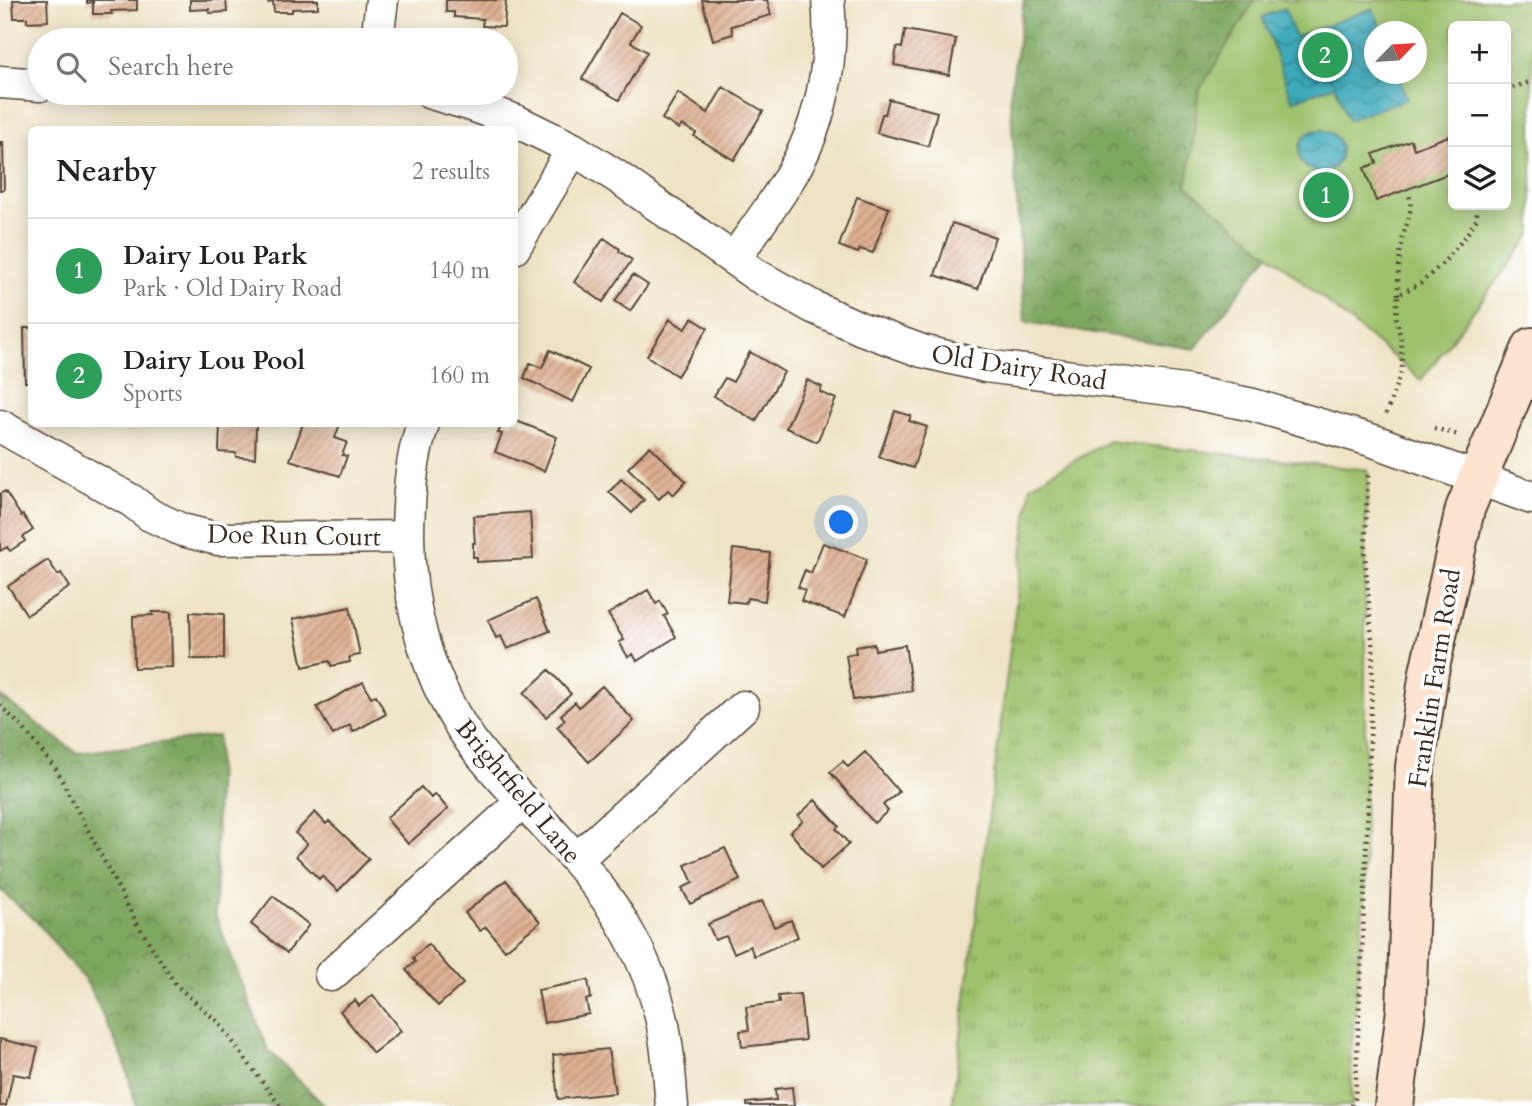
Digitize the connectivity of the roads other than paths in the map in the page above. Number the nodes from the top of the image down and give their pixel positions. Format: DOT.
graph roads {
  1 [pos="382,0"];
  2 [pos="828,0"];
  3 [pos="378,28"];
  4 [pos="0,82"];
  5 [pos="28,84"];
  6 [pos="472,105"];
  7 [pos="573,149"];
  8 [pos="518,241"];
  9 [pos="734,259"];
  10 [pos="1532,347"];
  11 [pos="0,426"];
  12 [pos="422,427"];
  13 [pos="1477,479"];
  14 [pos="1532,498"];
  15 [pos="407,537"];
  16 [pos="743,707"];
  17 [pos="523,801"];
  18 [pos="577,859"];
  19 [pos="331,975"];
  20 [pos="672,1106"];
  21 [pos="1394,1106"];
  1 -- 3 [label="street"];
  2 -- 9 [label="street"];
  4 -- 5 [label="street"];
  6 -- 7 [label="street, Old Dairy Road"];
  7 -- 8 [label="street"];
  7 -- 9 [label="street, Old Dairy Road"];
  9 -- 13 [label="street, Old Dairy Road"];
  10 -- 13 [label="main road, Franklin Farm Road"];
  11 -- 15 [label="street, Doe Run Court"];
  12 -- 15 [label="street, Brightfield Lane"];
  13 -- 14 [label="street, Old Dairy Road"];
  13 -- 21 [label="main road, Franklin Farm Road"];
  15 -- 17 [label="street, Brightfield Lane"];
  16 -- 18 [label="street"];
  17 -- 18 [label="street, Brightfield Lane"];
  17 -- 19 [label="street"];
  18 -- 20 [label="street, Brightfield Lane"];
}
